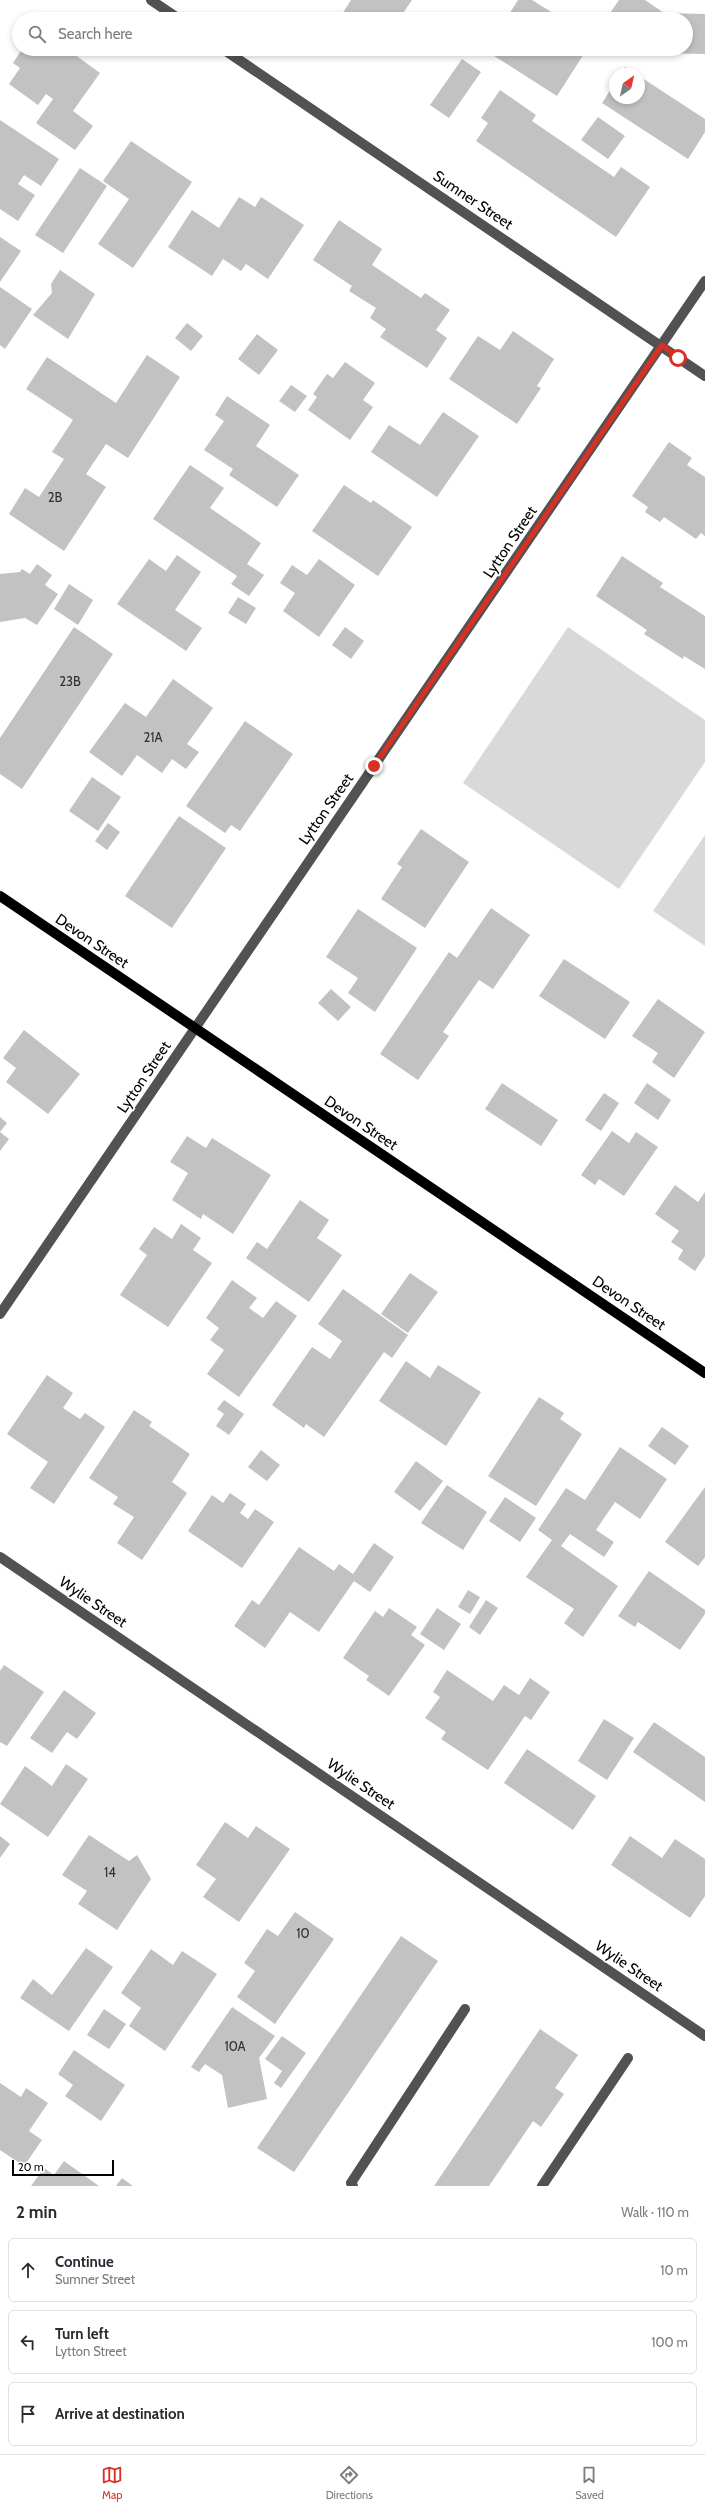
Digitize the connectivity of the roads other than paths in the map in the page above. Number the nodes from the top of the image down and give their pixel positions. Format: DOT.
graph roads {
  1 [pos="151,0"];
  2 [pos="169,12"];
  3 [pos="233,56"];
  4 [pos="705,281"];
  5 [pos="662,345"];
  6 [pos="705,376"];
  7 [pos="0,896"];
  8 [pos="194,1028"];
  9 [pos="0,1314"];
  10 [pos="705,1372"];
  11 [pos="0,1557"];
  12 [pos="465,2009"];
  13 [pos="705,2036"];
  14 [pos="628,2058"];
  15 [pos="353,2186"];
  16 [pos="542,2186"];
  1 -- 2 [label="street"];
  3 -- 5 [label="street, Sumner Street"];
  4 -- 5 [label="street, Lytton Street"];
  5 -- 6 [label="street, Sumner Street"];
  5 -- 8 [label="street, Lytton Street"];
  7 -- 8 [label="main road, Devon Street"];
  8 -- 9 [label="street, Lytton Street"];
  8 -- 10 [label="main road, Devon Street"];
  11 -- 13 [label="street, Wylie Street"];
  12 -- 15 [label="street"];
  14 -- 16 [label="street"];
}
